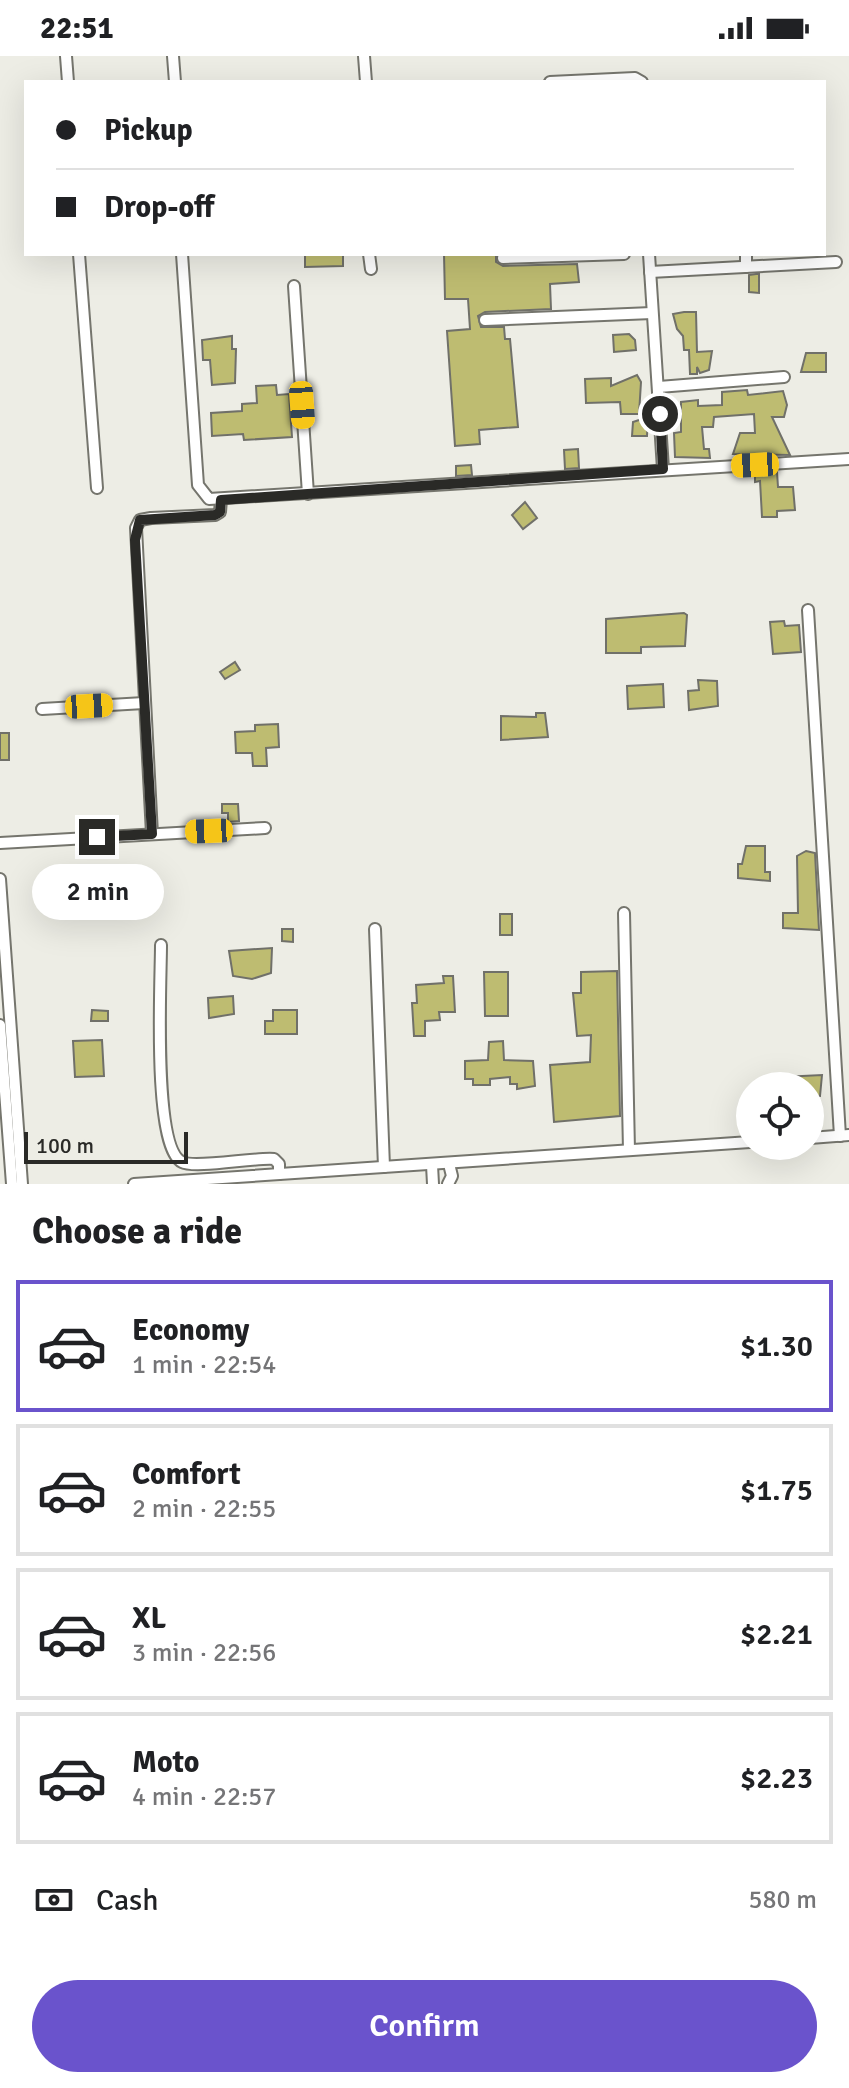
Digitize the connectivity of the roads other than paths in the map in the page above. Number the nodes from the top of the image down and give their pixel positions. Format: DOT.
graph roads {
  1 [pos="66,56"];
  2 [pos="173,56"];
  3 [pos="364,56"];
  4 [pos="68,80"];
  5 [pos="175,80"];
  6 [pos="366,80"];
  7 [pos="592,80"];
  8 [pos="638,80"];
  9 [pos="79,256"];
  10 [pos="182,256"];
  11 [pos="369,256"];
  12 [pos="564,256"];
  13 [pos="649,256"];
  14 [pos="746,256"];
  15 [pos="503,258"];
  16 [pos="836,262"];
  17 [pos="746,267"];
  18 [pos="371,269"];
  19 [pos="650,272"];
  20 [pos="294,286"];
  21 [pos="652,313"];
  22 [pos="485,320"];
  23 [pos="784,377"];
  24 [pos="659,387"];
  25 [pos="849,459"];
  26 [pos="663,469"];
  27 [pos="97,488"];
  28 [pos="308,494"];
  29 [pos="221,500"];
  30 [pos="808,610"];
  31 [pos="144,703"];
  32 [pos="42,709"];
  33 [pos="265,828"];
  34 [pos="152,834"];
  35 [pos="0,843"];
  36 [pos="0,879"];
  37 [pos="624,913"];
  38 [pos="375,929"];
  39 [pos="161,945"];
  40 [pos="0,1025"];
  41 [pos="9,1079"];
  42 [pos="845,1136"];
  43 [pos="824,1137"];
  44 [pos="736,1143"];
  45 [pos="629,1150"];
  46 [pos="449,1164"];
  47 [pos="432,1165"];
  48 [pos="384,1167"];
  49 [pos="279,1174"];
  50 [pos="12,1184"];
  51 [pos="22,1184"];
  52 [pos="134,1184"];
  53 [pos="433,1184"];
  54 [pos="448,1184"];
  1 -- 4 [label="street"];
  2 -- 5 [label="street"];
  3 -- 6 [label="street"];
  7 -- 8 [label="street"];
  9 -- 27 [label="street"];
  10 -- 29 [label="street"];
  11 -- 18 [label="street"];
  12 -- 15 [label="street"];
  13 -- 19 [label="street"];
  14 -- 17 [label="street"];
  16 -- 17 [label="street"];
  17 -- 19 [label="street"];
  19 -- 21 [label="street"];
  20 -- 28 [label="street"];
  21 -- 22 [label="street"];
  21 -- 24 [label="street"];
  23 -- 24 [label="street"];
  24 -- 26 [label="street"];
  25 -- 26 [label="street"];
  26 -- 28 [label="street"];
  28 -- 29 [label="street"];
  29 -- 31 [label="street"];
  30 -- 42 [label="street"];
  31 -- 32 [label="street"];
  31 -- 34 [label="street"];
  33 -- 34 [label="street"];
  34 -- 35 [label="street"];
  36 -- 41 [label="street"];
  37 -- 45 [label="street"];
  38 -- 48 [label="street"];
  39 -- 49 [label="street"];
  40 -- 41 [label="street"];
  41 -- 50 [label="street"];
  41 -- 51 [label="street"];
  42 -- 43 [label="street"];
  44 -- 45 [label="street"];
  45 -- 46 [label="street"];
  46 -- 47 [label="street"];
  46 -- 54 [label="street"];
  47 -- 48 [label="street"];
  47 -- 53 [label="street"];
  48 -- 49 [label="street"];
  49 -- 52 [label="street"];
}
